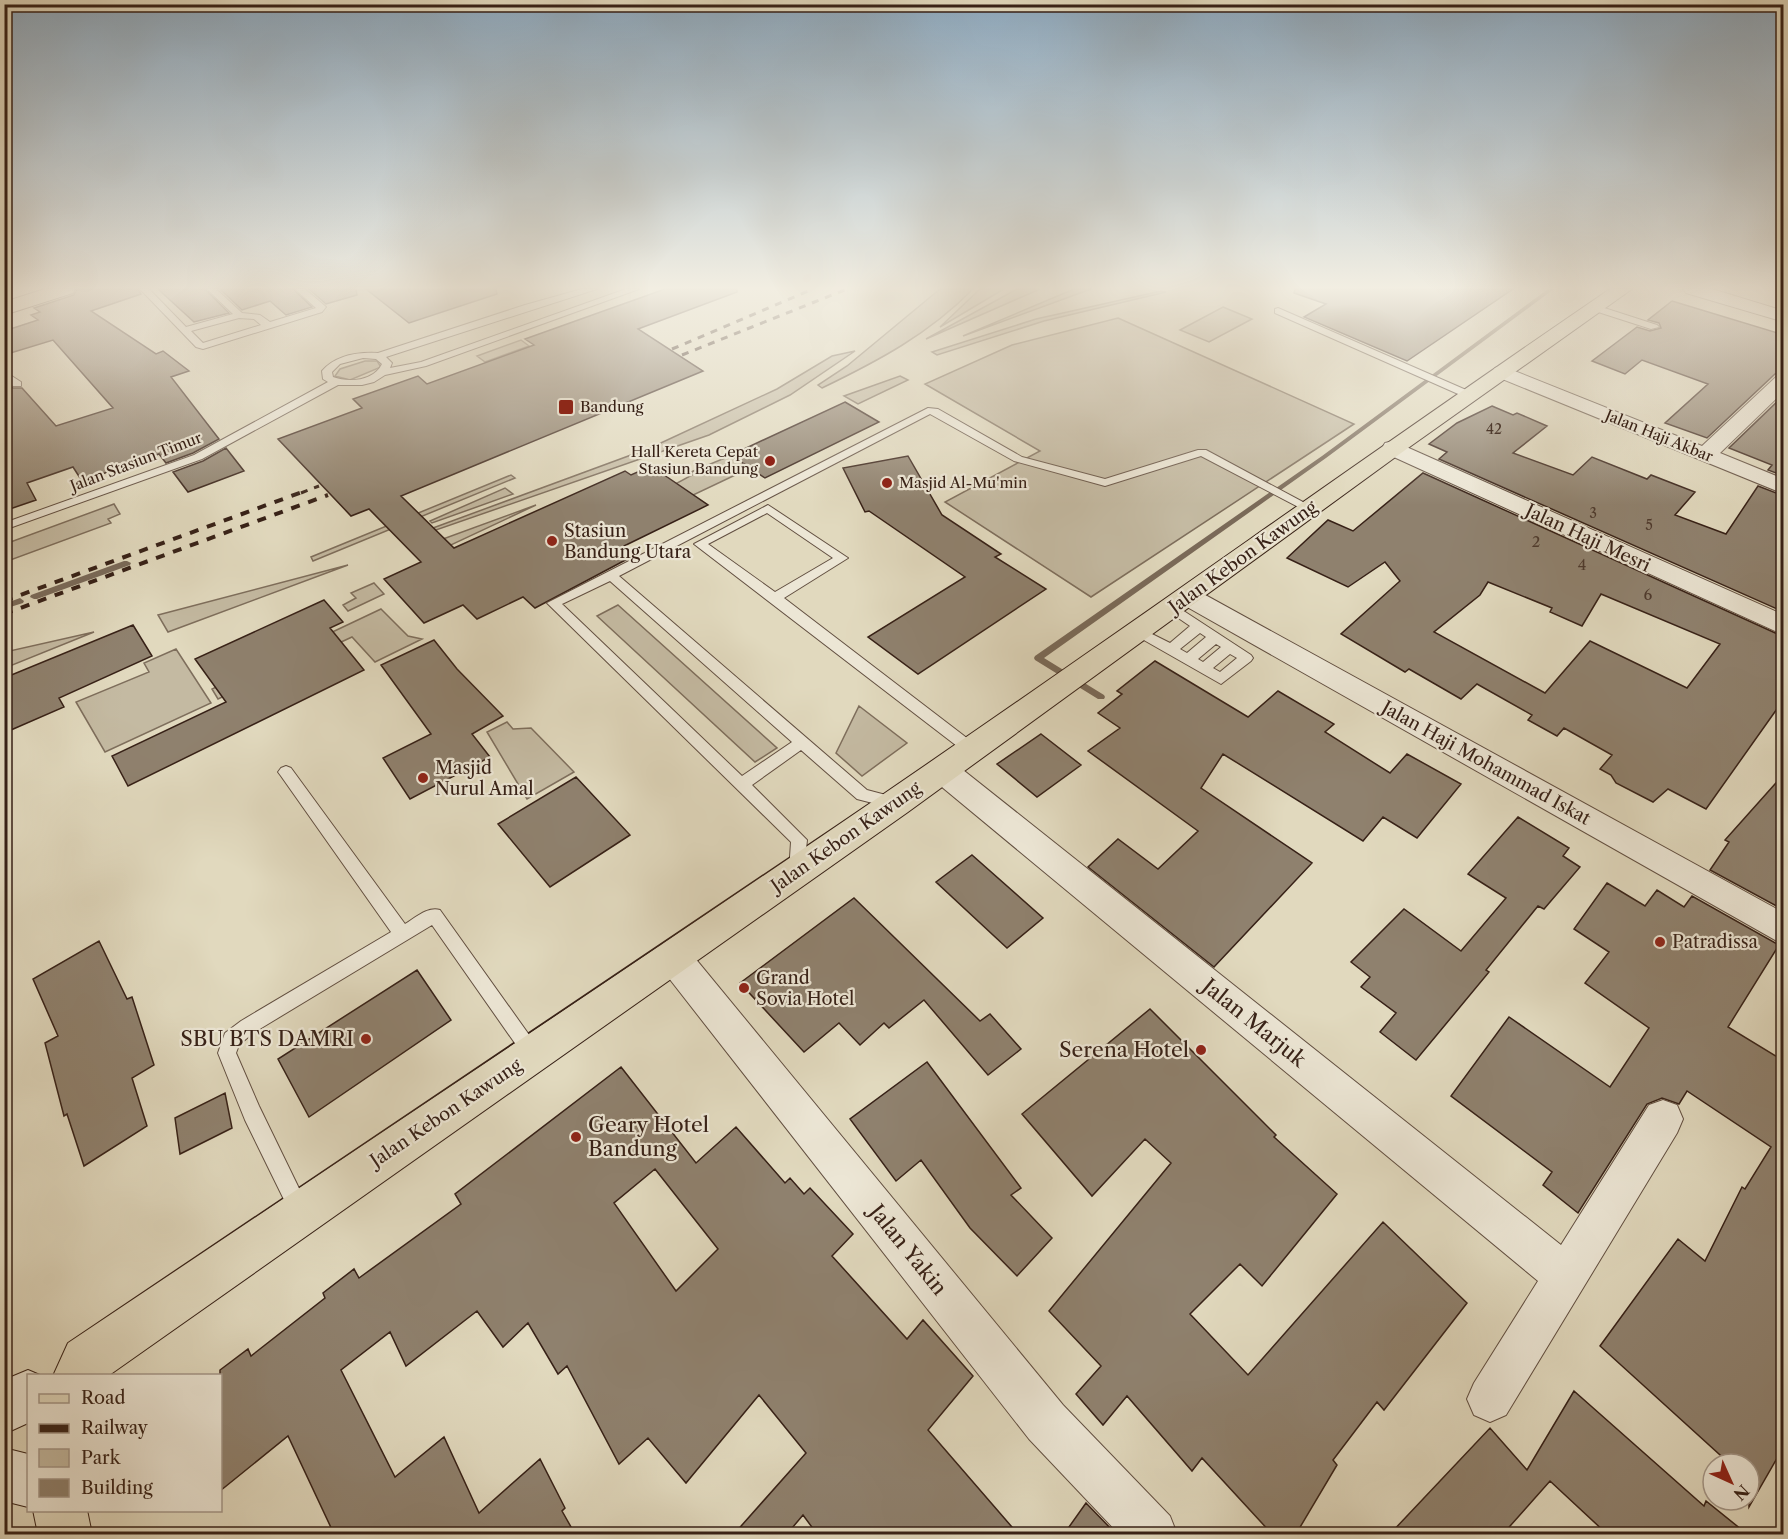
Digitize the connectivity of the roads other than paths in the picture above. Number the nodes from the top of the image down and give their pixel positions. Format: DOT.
graph roads {
  1 [pos="340,361"];
  2 [pos="384,361"];
  3 [pos="432,361"];
  4 [pos="1389,361"];
  5 [pos="1518,361"];
  6 [pos="383,372"];
  7 [pos="1502,372"];
  8 [pos="4,374"];
  9 [pos="1784,380"];
  10 [pos="336,382"];
  11 [pos="16,384"];
  12 [pos="1469,395"];
  13 [pos="1393,448"];
  14 [pos="1705,455"];
  15 [pos="1784,487"];
  16 [pos="1299,502"];
  17 [pos="4,526"];
  18 [pos="611,575"];
  19 [pos="775,598"];
  20 [pos="1181,602"];
  21 [pos="1199,626"];
  22 [pos="1784,626"];
  23 [pos="1140,632"];
  24 [pos="1215,637"];
  25 [pos="1230,647"];
  26 [pos="1171,650"];
  27 [pos="1188,660"];
  28 [pos="1204,669"];
  29 [pos="802,742"];
  30 [pos="956,759"];
  31 [pos="286,772"];
  32 [pos="742,783"];
  33 [pos="896,803"];
  34 [pos="797,872"];
  35 [pos="1784,930"];
  36 [pos="401,932"];
  37 [pos="673,957"];
  38 [pos="533,1053"];
  39 [pos="1663,1119"];
  40 [pos="300,1212"];
  41 [pos="1566,1276"];
  42 [pos="75,1371"];
  43 [pos="27,1396"];
  44 [pos="1490,1399"];
  45 [pos="4,1409"];
  46 [pos="4,1474"];
  47 [pos="27,1480"];
  48 [pos="60,1512"];
  49 [pos="66,1534"];
  50 [pos="1152,1534"];
  1 -- 10 [label="lane"];
  2 -- 6 [label="lane"];
  3 -- 6 [label="lane"];
  4 -- 12 [label="lane"];
  5 -- 7 [label="main road, Jalan Kebon Kawung"];
  6 -- 10 [label="lane"];
  7 -- 12 [label="main road, Jalan Kebon Kawung"];
  7 -- 14 [label="street, Jalan Haji Akbar"];
  8 -- 11 [label="lane"];
  9 -- 14 [label="street"];
  10 -- 17 [label="lane, Jalan Stasiun Timur"];
  12 -- 13 [label="main road, Jalan Kebon Kawung"];
  13 -- 16 [label="main road, Jalan Kebon Kawung"];
  13 -- 22 [label="street, Jalan Haji Mesri"];
  14 -- 15 [label="street, Jalan Haji Akbar"];
  16 -- 18 [label="lane"];
  16 -- 20 [label="main road, Jalan Kebon Kawung"];
  18 -- 29 [label="lane"];
  18 -- 32 [label="lane"];
  19 -- 19 [label="lane"];
  19 -- 30 [label="lane"];
  20 -- 21 [label="lane"];
  20 -- 23 [label="main road, Jalan Kebon Kawung"];
  20 -- 35 [label="street, Jalan Haji Mohammad Iskat"];
  21 -- 24 [label="lane"];
  21 -- 26 [label="lane"];
  23 -- 26 [label="lane"];
  23 -- 30 [label="main road, Jalan Kebon Kawung"];
  24 -- 25 [label="lane"];
  24 -- 27 [label="lane"];
  25 -- 28 [label="lane"];
  25 -- 28 [label="lane"];
  26 -- 27 [label="lane"];
  27 -- 28 [label="lane"];
  29 -- 32 [label="lane"];
  29 -- 33 [label="lane"];
  30 -- 33 [label="main road, Jalan Kebon Kawung"];
  30 -- 41 [label="street, Jalan Marjuk"];
  31 -- 36 [label="lane"];
  32 -- 34 [label="lane"];
  33 -- 34 [label="main road, Jalan Kebon Kawung"];
  34 -- 37 [label="main road, Jalan Kebon Kawung"];
  36 -- 38 [label="lane"];
  36 -- 40 [label="lane"];
  37 -- 38 [label="main road, Jalan Kebon Kawung"];
  37 -- 50 [label="street, Jalan Yakin"];
  38 -- 40 [label="main road, Jalan Kebon Kawung"];
  39 -- 41 [label="street"];
  40 -- 42 [label="main road, Jalan Kebon Kawung"];
  41 -- 44 [label="street"];
  43 -- 45 [label="main road"];
  46 -- 47 [label="main road"];
  48 -- 49 [label="main road"];
}
